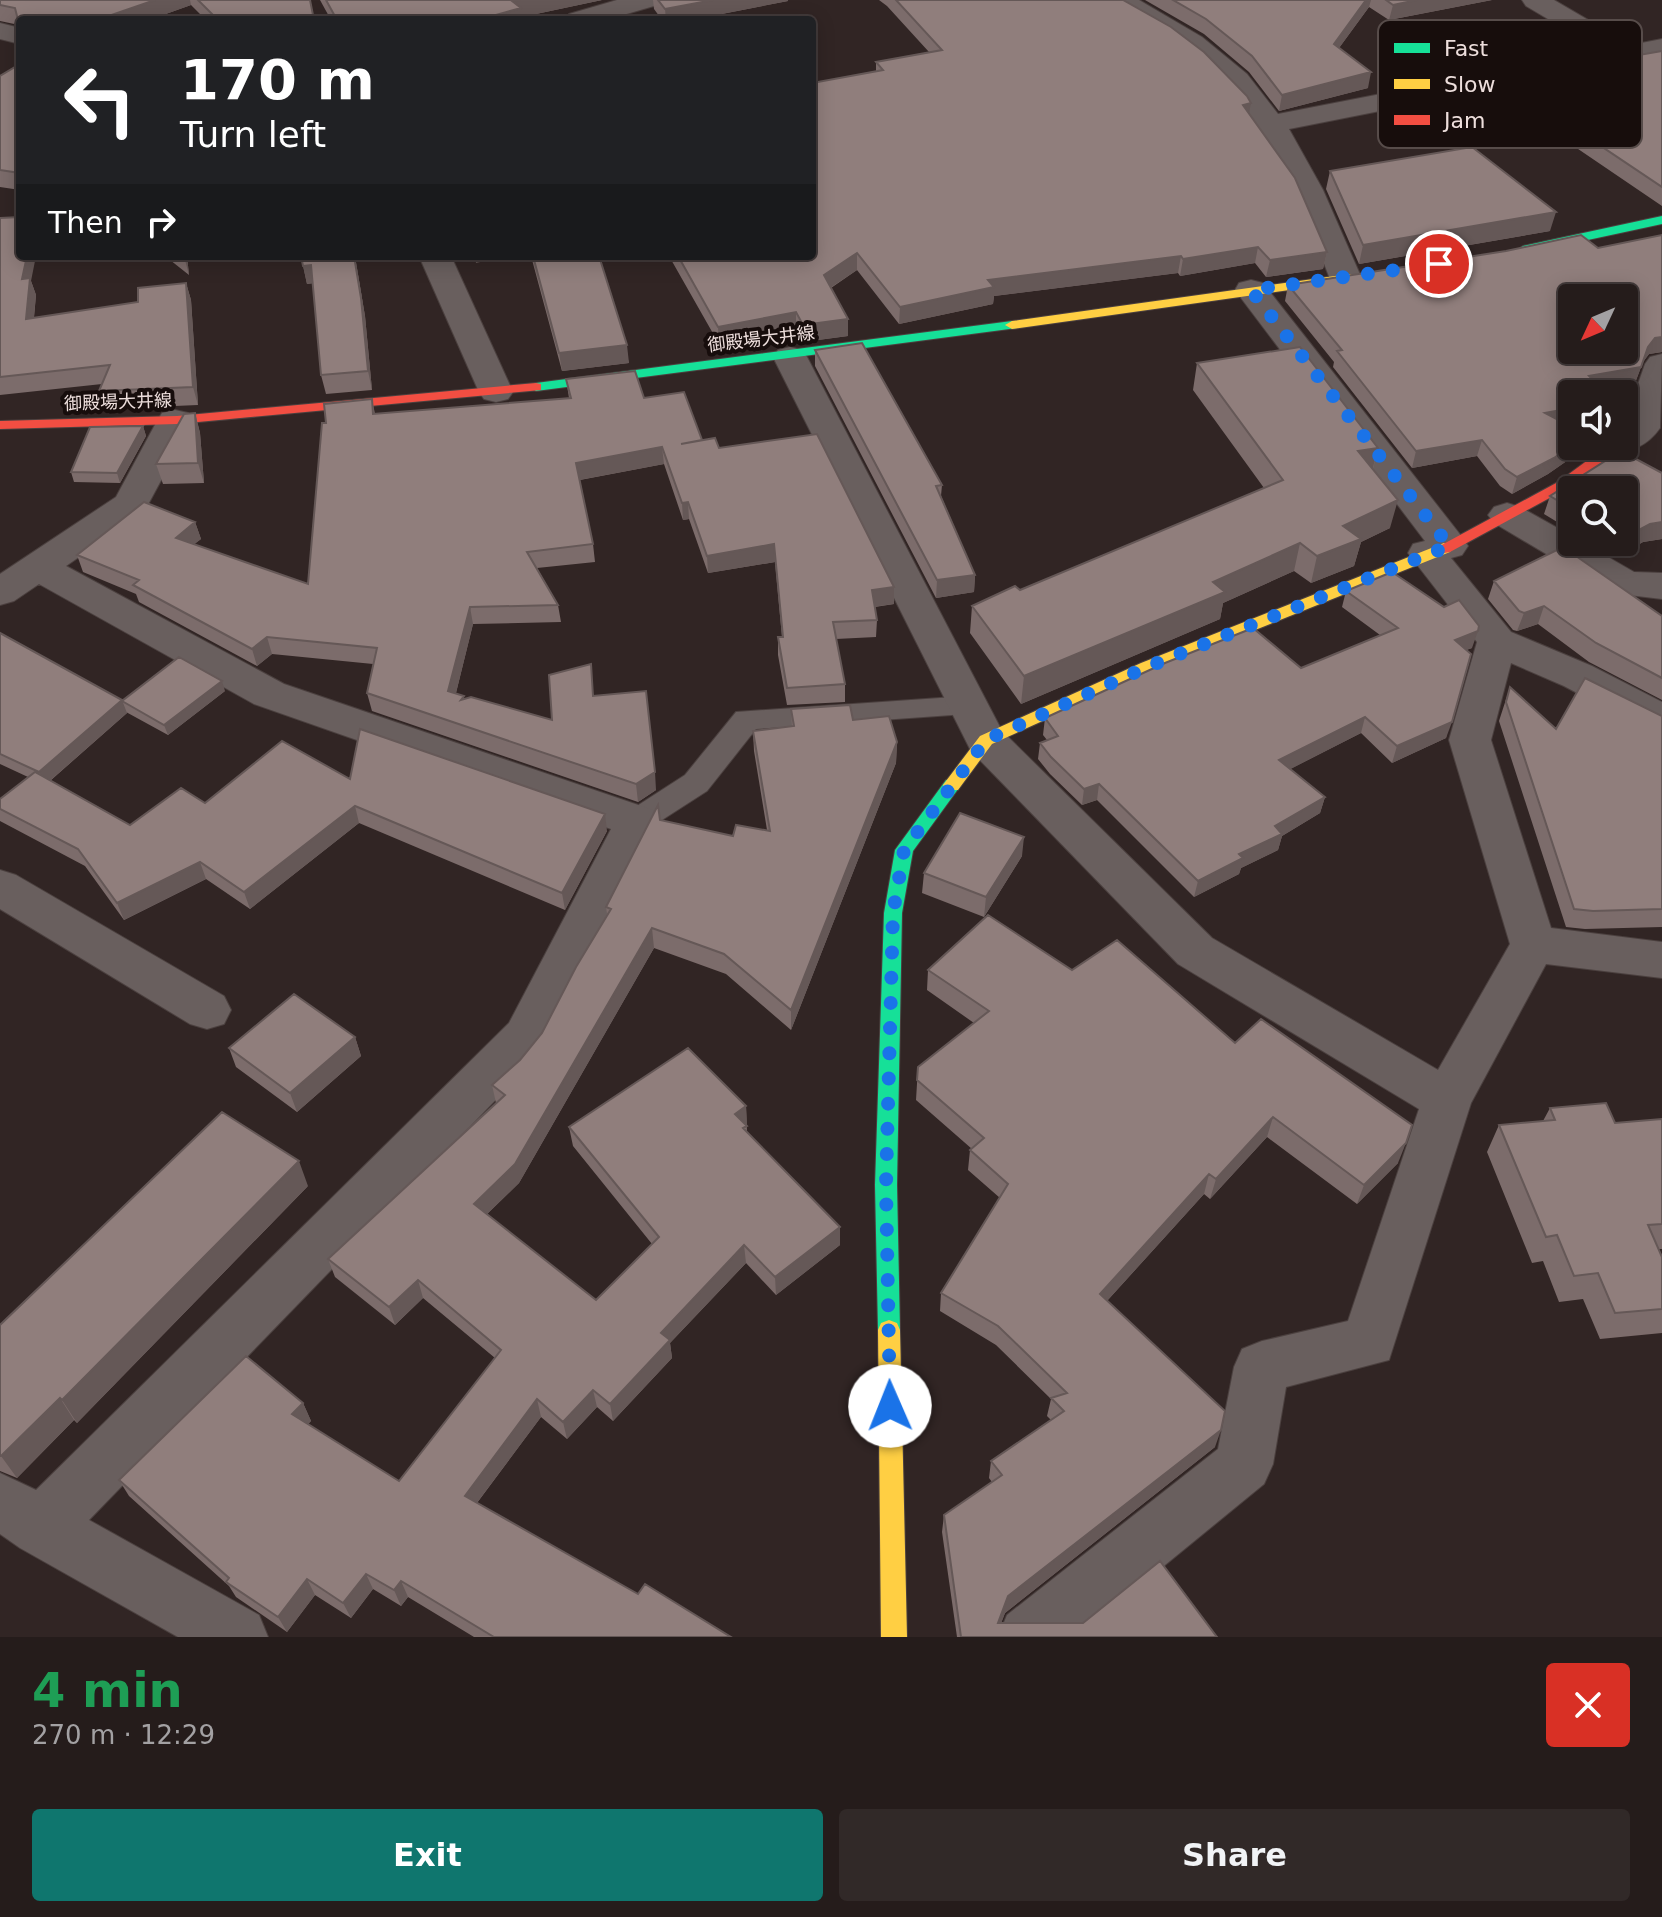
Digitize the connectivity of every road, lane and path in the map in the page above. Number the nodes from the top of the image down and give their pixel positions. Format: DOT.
graph roads {
  1 [pos="645,0"];
  2 [pos="1120,0"];
  3 [pos="1535,0"];
  4 [pos="585,12"];
  5 [pos="1569,20"];
  6 [pos="1662,47"];
  7 [pos="1642,51"];
  8 [pos="1378,103"];
  9 [pos="1270,124"];
  10 [pos="1662,220"];
  11 [pos="1501,254"];
  12 [pos="437,260"];
  13 [pos="1354,277"];
  14 [pos="1251,290"];
  15 [pos="790,357"];
  16 [pos="1662,364"];
  17 [pos="496,392"];
  18 [pos="175,421"];
  19 [pos="0,425"];
  20 [pos="1638,431"];
  21 [pos="1598,460"];
  22 [pos="1507,515"];
  23 [pos="1438,549"];
  24 [pos="19,579"];
  25 [pos="1662,586"];
  26 [pos="1497,641"];
  27 [pos="1662,720"];
  28 [pos="977,723"];
  29 [pos="637,821"];
  30 [pos="0,887"];
  31 [pos="1533,944"];
  32 [pos="1662,960"];
  33 [pos="207,1010"];
  34 [pos="1447,1100"];
  35 [pos="21,1515"];
  36 [pos="237,1637"];
  37 [pos="894,1637"];
  38 [pos="1029,1637"];
  1 -- 4 [label="street"];
  2 -- 9 [label="street"];
  3 -- 5 [label="street"];
  6 -- 7 [label="street"];
  8 -- 9 [label="street"];
  9 -- 13 [label="street"];
  10 -- 11 [label="main road"];
  12 -- 17 [label="street"];
  13 -- 14 [label="main road, 御殿場大井線"];
  14 -- 15 [label="main road, 御殿場大井線"];
  14 -- 23 [label="street"];
  15 -- 17 [label="main road, 御殿場大井線"];
  15 -- 28 [label="street"];
  16 -- 20 [label="street"];
  17 -- 18 [label="main road, 御殿場大井線"];
  18 -- 19 [label="main road, 御殿場大井線"];
  18 -- 24 [label="street"];
  21 -- 22 [label="main road"];
  22 -- 23 [label="main road"];
  22 -- 25 [label="street"];
  23 -- 26 [label="street"];
  23 -- 28 [label="main road"];
  24 -- 29 [label="street"];
  26 -- 27 [label="street"];
  26 -- 31 [label="street"];
  28 -- 29 [label="lane"];
  28 -- 34 [label="street"];
  28 -- 37 [label="main road"];
  29 -- 35 [label="street"];
  30 -- 33 [label="street"];
  31 -- 32 [label="street"];
  31 -- 34 [label="street"];
  34 -- 38 [label="street"];
  35 -- 36 [label="street"];
}
